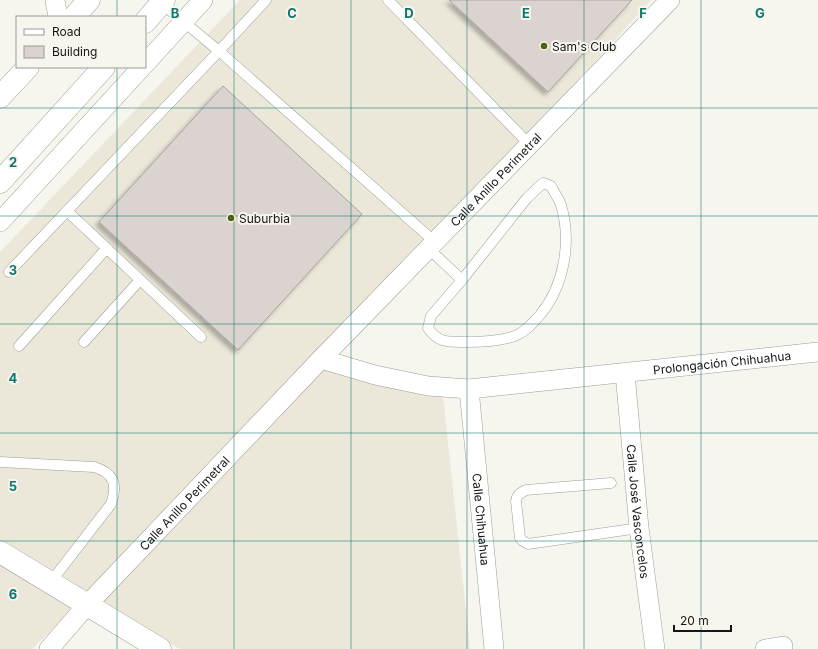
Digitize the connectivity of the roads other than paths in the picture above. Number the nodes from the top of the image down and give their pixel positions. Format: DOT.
graph roads {
  1 [pos="55,0"];
  2 [pos="89,0"];
  3 [pos="203,0"];
  4 [pos="266,0"];
  5 [pos="388,0"];
  6 [pos="670,0"];
  7 [pos="163,2"];
  8 [pos="58,16"];
  9 [pos="75,16"];
  10 [pos="146,21"];
  11 [pos="183,22"];
  12 [pos="219,51"];
  13 [pos="146,63"];
  14 [pos="27,68"];
  15 [pos="103,68"];
  16 [pos="141,68"];
  17 [pos="0,97"];
  18 [pos="530,146"];
  19 [pos="3,174"];
  20 [pos="67,211"];
  21 [pos="0,222"];
  22 [pos="432,246"];
  23 [pos="106,248"];
  24 [pos="9,272"];
  25 [pos="140,280"];
  26 [pos="462,280"];
  27 [pos="201,337"];
  28 [pos="84,342"];
  29 [pos="19,346"];
  30 [pos="818,352"];
  31 [pos="322,359"];
  32 [pos="625,373"];
  33 [pos="469,389"];
  34 [pos="0,462"];
  35 [pos="611,483"];
  36 [pos="639,528"];
  37 [pos="0,552"];
  38 [pos="50,583"];
  39 [pos="87,605"];
  40 [pos="53,647"];
  41 [pos="160,649"];
  42 [pos="494,649"];
  43 [pos="655,649"];
  1 -- 8 [label="street"];
  2 -- 9 [label="main road"];
  3 -- 11 [label="street"];
  4 -- 12 [label="lane"];
  5 -- 18 [label="lane"];
  6 -- 18 [label="street, Calle Anillo Perimetral"];
  7 -- 10 [label="main road"];
  7 -- 11 [label="lane"];
  11 -- 12 [label="lane"];
  11 -- 13 [label="street"];
  12 -- 20 [label="lane"];
  12 -- 22 [label="lane"];
  14 -- 17 [label="main road"];
  15 -- 19 [label="main road"];
  16 -- 21 [label="street"];
  18 -- 22 [label="street, Calle Anillo Perimetral"];
  20 -- 23 [label="lane"];
  20 -- 24 [label="lane"];
  22 -- 26 [label="lane"];
  22 -- 31 [label="street, Calle Anillo Perimetral"];
  23 -- 25 [label="lane"];
  23 -- 29 [label="lane"];
  25 -- 27 [label="lane"];
  25 -- 28 [label="lane"];
  26 -- 26 [label="lane"];
  30 -- 32 [label="street, Prolongación Chihuahua"];
  31 -- 33 [label="street"];
  31 -- 39 [label="street, Calle Anillo Perimetral"];
  32 -- 33 [label="street"];
  32 -- 36 [label="street, Calle José Vasconcelos"];
  33 -- 42 [label="street, Calle Chihuahua"];
  34 -- 38 [label="lane"];
  35 -- 36 [label="lane"];
  36 -- 43 [label="street, Calle José Vasconcelos"];
  37 -- 38 [label="main road"];
  38 -- 39 [label="main road"];
  39 -- 40 [label="street, Calle Anillo Perimetral"];
  39 -- 41 [label="main road"];
}
